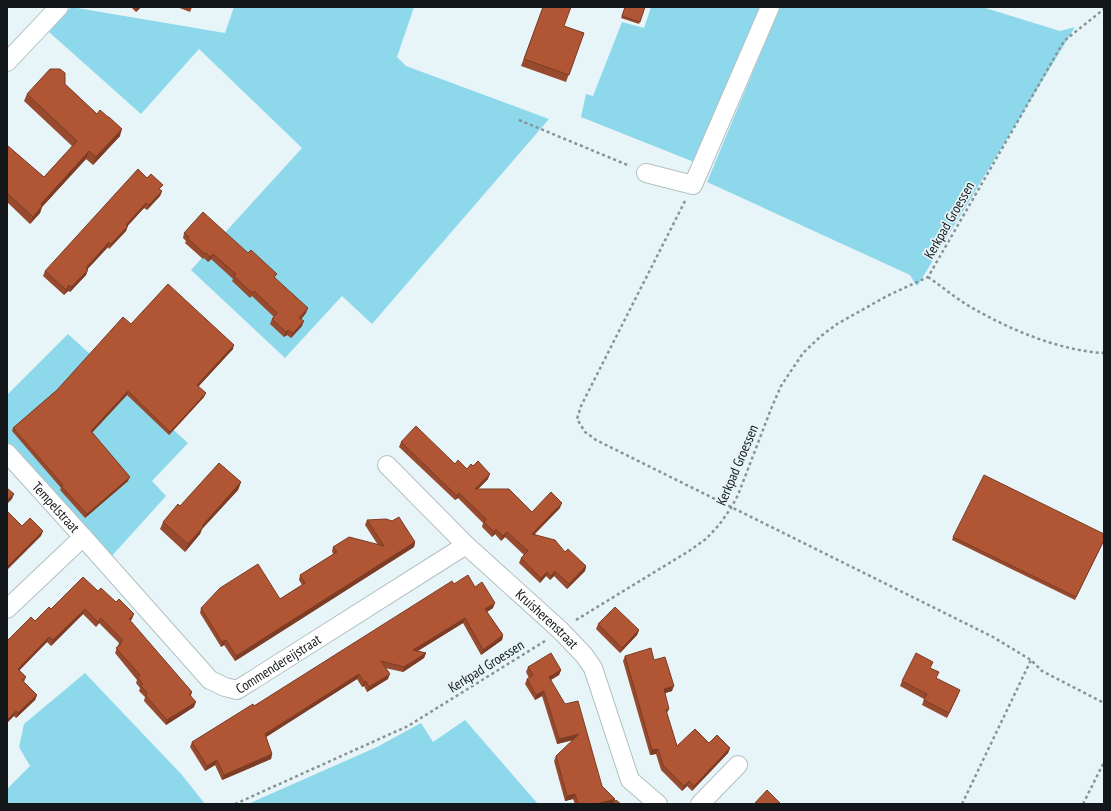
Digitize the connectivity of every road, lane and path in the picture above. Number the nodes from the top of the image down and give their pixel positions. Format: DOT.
graph roads {
  1 [pos="59,7"];
  2 [pos="770,7"];
  3 [pos="1104,9"];
  4 [pos="7,62"];
  5 [pos="519,120"];
  6 [pos="646,172"];
  7 [pos="693,185"];
  8 [pos="928,277"];
  9 [pos="1104,353"];
  10 [pos="7,453"];
  11 [pos="387,465"];
  12 [pos="731,508"];
  13 [pos="82,537"];
  14 [pos="466,545"];
  15 [pos="7,609"];
  16 [pos="560,630"];
  17 [pos="1031,660"];
  18 [pos="1104,703"];
  19 [pos="1104,762"];
  20 [pos="738,766"];
  21 [pos="235,804"];
  22 [pos="658,804"];
  23 [pos="700,804"];
  24 [pos="962,804"];
  25 [pos="1083,804"];
  1 -- 4 [label="street"];
  2 -- 7 [label="street"];
  3 -- 8 [label="path, Kerkpad Groessen"];
  5 -- 6 [label="path"];
  6 -- 7 [label="street"];
  7 -- 12 [label="path"];
  8 -- 9 [label="path"];
  8 -- 12 [label="path, Kerkpad Groessen"];
  10 -- 13 [label="street, Tempelstraat"];
  11 -- 14 [label="street, Kruisherenstraat"];
  12 -- 16 [label="path, Kerkpad Groessen"];
  12 -- 17 [label="path"];
  13 -- 14 [label="street, Commendereijstraat"];
  13 -- 15 [label="street, Tempelstraat"];
  14 -- 16 [label="street, Kruisherenstraat"];
  16 -- 21 [label="path, Kerkpad Groessen"];
  16 -- 22 [label="street, Kruisherenstraat"];
  17 -- 18 [label="path"];
  17 -- 24 [label="path"];
  19 -- 25 [label="path"];
  20 -- 23 [label="street"];
}
